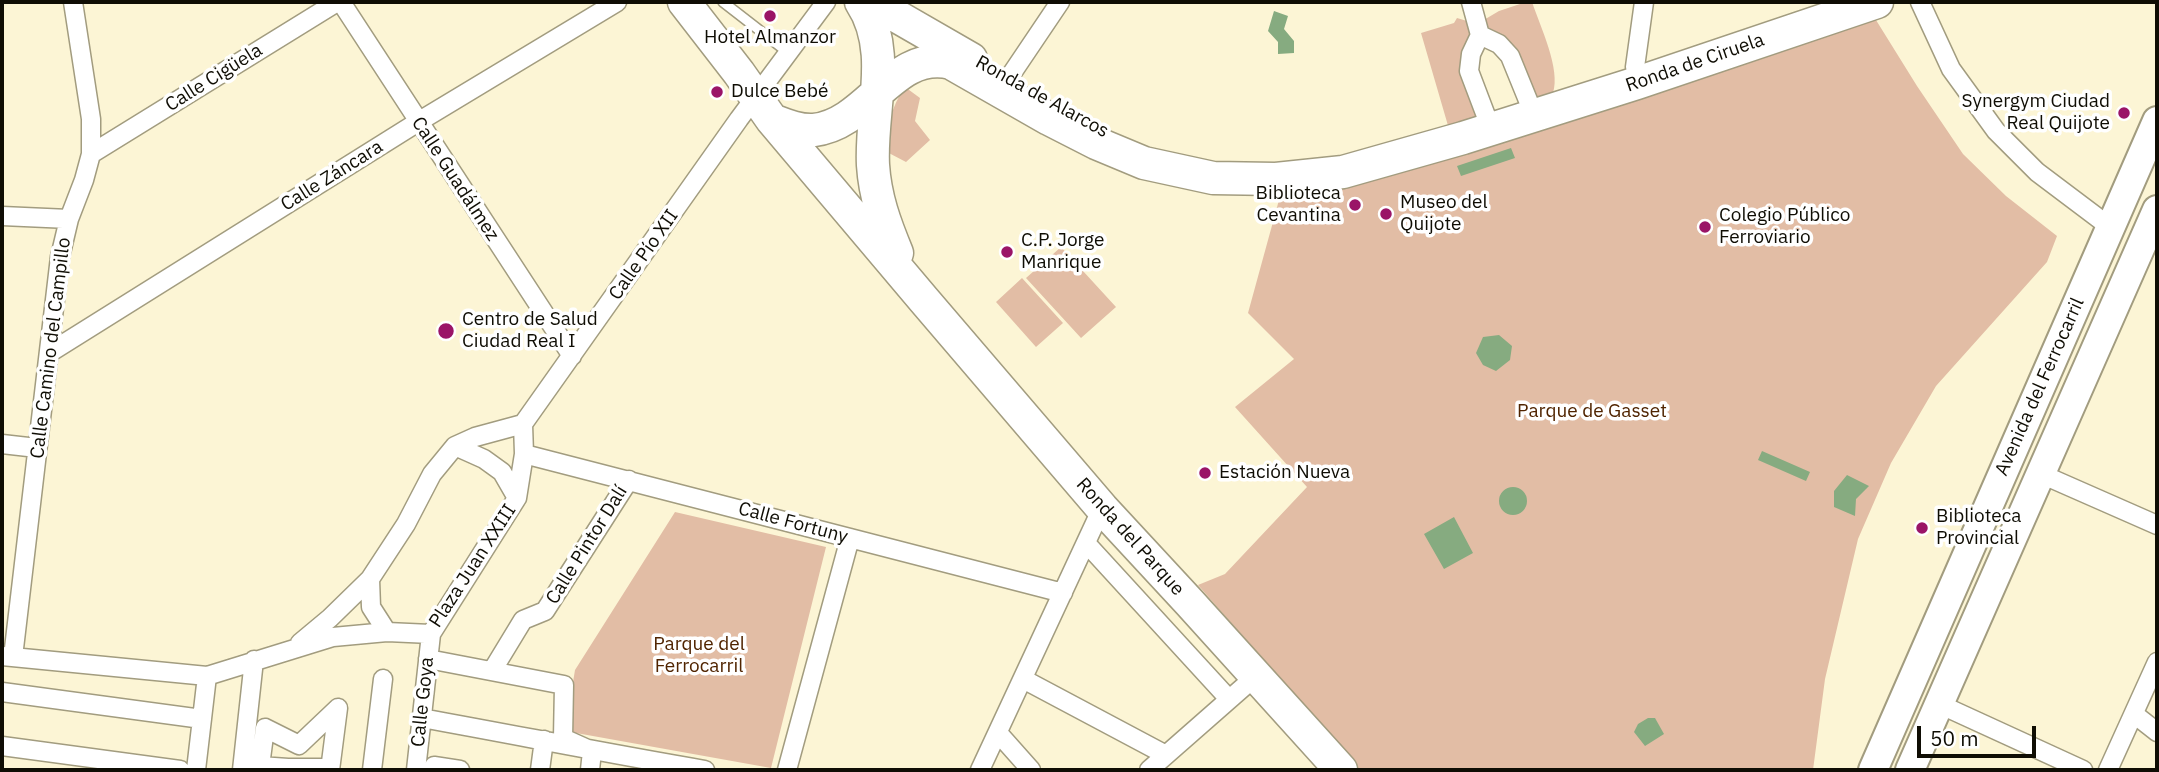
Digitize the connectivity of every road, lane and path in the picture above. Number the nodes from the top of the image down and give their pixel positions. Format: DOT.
graph roads {
  1 [pos="73,2"];
  2 [pos="339,2"];
  3 [pos="617,2"];
  4 [pos="684,2"];
  5 [pos="723,2"];
  6 [pos="826,2"];
  7 [pos="861,2"];
  8 [pos="872,2"];
  9 [pos="1060,2"];
  10 [pos="1471,2"];
  11 [pos="1644,2"];
  12 [pos="1836,2"];
  13 [pos="1877,2"];
  14 [pos="1920,2"];
  15 [pos="1480,35"];
  16 [pos="789,51"];
  17 [pos="1635,67"];
  18 [pos="1004,85"];
  19 [pos="876,95"];
  20 [pos="755,112"];
  21 [pos="1510,116"];
  22 [pos="2157,121"];
  23 [pos="418,122"];
  24 [pos="91,153"];
  25 [pos="2157,211"];
  26 [pos="2,216"];
  27 [pos="69,219"];
  28 [pos="2110,227"];
  29 [pos="2150,245"];
  30 [pos="924,300"];
  31 [pos="49,353"];
  32 [pos="572,356"];
  33 [pos="523,424"];
  34 [pos="2,444"];
  35 [pos="455,446"];
  36 [pos="37,448"];
  37 [pos="524,454"];
  38 [pos="2041,474"];
  39 [pos="629,480"];
  40 [pos="517,498"];
  41 [pos="1102,508"];
  42 [pos="2157,525"];
  43 [pos="850,538"];
  44 [pos="1086,543"];
  45 [pos="370,579"];
  46 [pos="1063,593"];
  47 [pos="387,632"];
  48 [pos="431,634"];
  49 [pos="290,651"];
  50 [pos="7,656"];
  51 [pos="428,659"];
  52 [pos="254,660"];
  53 [pos="2157,662"];
  54 [pos="492,671"];
  55 [pos="207,676"];
  56 [pos="1256,676"];
  57 [pos="383,679"];
  58 [pos="1023,679"];
  59 [pos="2,692"];
  60 [pos="1229,699"];
  61 [pos="1939,704"];
  62 [pos="2134,714"];
  63 [pos="421,718"];
  64 [pos="202,719"];
  65 [pos="2157,732"];
  66 [pos="999,734"];
  67 [pos="544,740"];
  68 [pos="2,746"];
  69 [pos="592,751"];
  70 [pos="1166,755"];
  71 [pos="435,766"];
  72 [pos="288,769"];
  73 [pos="330,769"];
  74 [pos="180,770"];
  75 [pos="196,770"];
  76 [pos="242,770"];
  77 [pos="372,770"];
  78 [pos="416,770"];
  79 [pos="460,770"];
  80 [pos="540,770"];
  81 [pos="590,770"];
  82 [pos="705,770"];
  83 [pos="787,770"];
  84 [pos="980,770"];
  85 [pos="1031,770"];
  86 [pos="1149,770"];
  87 [pos="1341,770"];
  88 [pos="1873,770"];
  89 [pos="1910,770"];
  90 [pos="2083,770"];
  91 [pos="2108,770"];
  1 -- 24 [label="street, Calle Camino del Campillo"];
  2 -- 23 [label="street, Calle Guadálmez"];
  2 -- 24 [label="street, Calle Cigüela"];
  3 -- 23 [label="street, Calle Záncara"];
  4 -- 20 [label="highway, Ronda del Parque"];
  5 -- 16 [label="lane"];
  6 -- 16 [label="street, Calle Pío XII"];
  7 -- 19 [label="highway, Ronda del Parque"];
  8 -- 18 [label="highway, Ronda de Alarcos"];
  9 -- 18 [label="street"];
  10 -- 15 [label="street"];
  11 -- 17 [label="street"];
  12 -- 17 [label="highway, Ronda de Ciruela"];
  13 -- 21 [label="highway, Ronda de Ciruela"];
  14 -- 28 [label="street"];
  15 -- 21 [label="street"];
  15 -- 21 [label="street"];
  16 -- 20 [label="street, Calle Pío XII"];
  17 -- 21 [label="highway, Ronda de Ciruela"];
  18 -- 19 [label="highway, Ronda de Alarcos"];
  18 -- 21 [label="highway, Ronda de Alarcos"];
  19 -- 20 [label="highway"];
  19 -- 30 [label="highway, Ronda del Parque"];
  20 -- 30 [label="highway, Ronda del Parque"];
  20 -- 32 [label="street, Calle Pío XII"];
  22 -- 28 [label="main road, Avenida del Ferrocarril"];
  23 -- 31 [label="street, Calle Záncara"];
  23 -- 32 [label="street, Calle Guadálmez"];
  24 -- 27 [label="street, Calle Camino del Campillo"];
  25 -- 29 [label="main road, Avenida del Ferrocarril"];
  26 -- 27 [label="street"];
  27 -- 31 [label="street, Calle Camino del Campillo"];
  28 -- 88 [label="main road, Avenida del Ferrocarril"];
  29 -- 38 [label="main road, Avenida del Ferrocarril"];
  30 -- 41 [label="highway, Ronda del Parque"];
  31 -- 36 [label="street, Calle Camino del Campillo"];
  32 -- 33 [label="street, Calle Pío XII"];
  33 -- 35 [label="street, Plaza Juan XXIII"];
  33 -- 37 [label="street, Plaza Juan XXIII"];
  34 -- 36 [label="street"];
  35 -- 40 [label="street, Plaza Juan XXIII"];
  35 -- 45 [label="street, Plaza Juan XXIII"];
  36 -- 50 [label="street, Calle Camino del Campillo"];
  37 -- 39 [label="street, Calle Fortuny"];
  37 -- 40 [label="street, Plaza Juan XXIII"];
  38 -- 42 [label="street"];
  38 -- 61 [label="main road, Avenida del Ferrocarril"];
  39 -- 43 [label="street, Calle Fortuny"];
  39 -- 54 [label="street, Calle Pintor Dalí"];
  40 -- 48 [label="street, Plaza Juan XXIII"];
  41 -- 44 [label="street"];
  41 -- 56 [label="highway, Ronda del Parque"];
  43 -- 46 [label="street, Calle Fortuny"];
  43 -- 83 [label="street"];
  44 -- 46 [label="street"];
  44 -- 60 [label="street"];
  45 -- 47 [label="street"];
  45 -- 49 [label="street, Plaza Juan XXIII"];
  46 -- 58 [label="street"];
  47 -- 48 [label="street, Plaza Juan XXIII"];
  47 -- 49 [label="street, Plaza Juan XXIII"];
  48 -- 51 [label="street, Calle Goya"];
  49 -- 52 [label="street, Plaza Juan XXIII"];
  50 -- 55 [label="street"];
  51 -- 54 [label="street"];
  51 -- 63 [label="street, Calle Goya"];
  52 -- 55 [label="street, Plaza Juan XXIII"];
  52 -- 76 [label="street"];
  53 -- 62 [label="street"];
  54 -- 69 [label="street"];
  55 -- 64 [label="street"];
  56 -- 60 [label="street"];
  56 -- 87 [label="highway, Ronda del Parque"];
  57 -- 77 [label="street"];
  58 -- 66 [label="street"];
  58 -- 70 [label="street"];
  59 -- 64 [label="street"];
  60 -- 70 [label="street"];
  61 -- 89 [label="main road, Avenida del Ferrocarril"];
  61 -- 90 [label="street"];
  62 -- 65 [label="street"];
  62 -- 91 [label="street"];
  63 -- 67 [label="street"];
  63 -- 78 [label="street, Calle Goya"];
  64 -- 75 [label="street"];
  66 -- 84 [label="street"];
  66 -- 85 [label="street"];
  67 -- 69 [label="street"];
  67 -- 80 [label="street"];
  68 -- 74 [label="street"];
  69 -- 81 [label="street"];
  69 -- 82 [label="street"];
  70 -- 86 [label="street"];
  71 -- 79 [label="street"];
  72 -- 73 [label="street"];
  72 -- 73 [label="street"];
}
